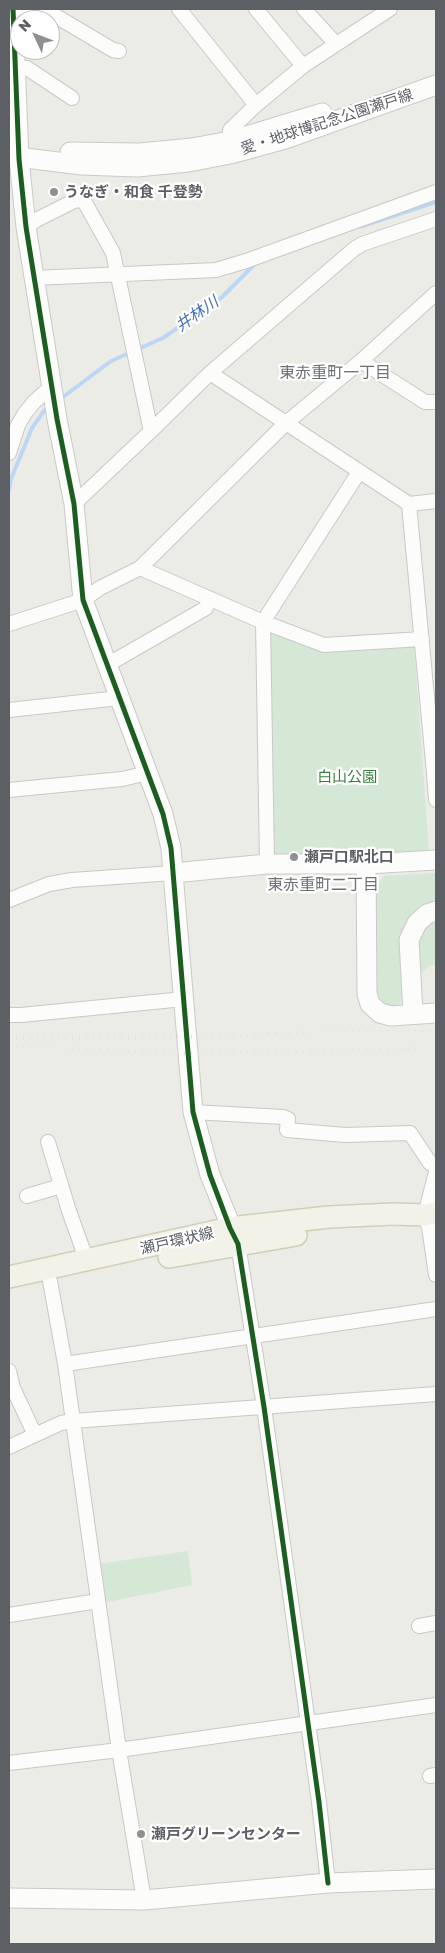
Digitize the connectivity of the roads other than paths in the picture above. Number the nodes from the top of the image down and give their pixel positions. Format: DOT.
graph roads {
  1 [pos="44,9"];
  2 [pos="179,9"];
  3 [pos="256,9"];
  4 [pos="304,9"];
  5 [pos="390,9"];
  6 [pos="336,44"];
  7 [pos="119,51"];
  8 [pos="16,60"];
  9 [pos="303,66"];
  10 [pos="16,70"];
  11 [pos="436,72"];
  12 [pos="436,85"];
  13 [pos="72,98"];
  14 [pos="256,105"];
  15 [pos="230,147"];
  16 [pos="14,151"];
  17 [pos="436,192"];
  18 [pos="436,219"];
  19 [pos="26,227"];
  20 [pos="118,275"];
  21 [pos="33,278"];
  22 [pos="436,293"];
  23 [pos="362,361"];
  24 [pos="210,373"];
  25 [pos="52,389"];
  26 [pos="436,402"];
  27 [pos="286,423"];
  28 [pos="151,432"];
  29 [pos="9,453"];
  30 [pos="359,472"];
  31 [pos="436,501"];
  32 [pos="74,504"];
  33 [pos="408,504"];
  34 [pos="140,568"];
  35 [pos="209,598"];
  36 [pos="84,600"];
  37 [pos="262,622"];
  38 [pos="9,624"];
  39 [pos="422,639"];
  40 [pos="107,665"];
  41 [pos="119,698"];
  42 [pos="9,710"];
  43 [pos="148,773"];
  44 [pos="435,773"];
  45 [pos="9,790"];
  46 [pos="436,800"];
  47 [pos="436,860"];
  48 [pos="267,864"];
  49 [pos="366,864"];
  50 [pos="174,873"];
  51 [pos="9,900"];
  52 [pos="436,911"];
  53 [pos="184,999"];
  54 [pos="413,1013"];
  55 [pos="436,1013"];
  56 [pos="9,1015"];
  57 [pos="192,1112"];
  58 [pos="48,1142"];
  59 [pos="436,1167"];
  60 [pos="436,1172"];
  61 [pos="61,1186"];
  62 [pos="26,1196"];
  63 [pos="433,1217"];
  64 [pos="234,1236"];
  65 [pos="87,1261"];
  66 [pos="436,1275"];
  67 [pos="9,1277"];
  68 [pos="50,1281"];
  69 [pos="9,1290"];
  70 [pos="436,1309"];
  71 [pos="253,1336"];
  72 [pos="65,1364"];
  73 [pos="9,1371"];
  74 [pos="436,1394"];
  75 [pos="264,1407"];
  76 [pos="73,1421"];
  77 [pos="35,1435"];
  78 [pos="9,1446"];
  79 [pos="98,1601"];
  80 [pos="9,1615"];
  81 [pos="436,1623"];
  82 [pos="419,1626"];
  83 [pos="436,1704"];
  84 [pos="308,1724"];
  85 [pos="119,1750"];
  86 [pos="9,1763"];
  87 [pos="436,1879"];
  88 [pos="328,1883"];
  89 [pos="9,1898"];
  90 [pos="144,1900"];
  1 -- 7 [label="street"];
  2 -- 14 [label="street"];
  3 -- 9 [label="street"];
  4 -- 6 [label="street"];
  5 -- 6 [label="street"];
  6 -- 9 [label="street"];
  8 -- 10 [label="street"];
  9 -- 14 [label="street"];
  10 -- 13 [label="street"];
  10 -- 16 [label="street"];
  11 -- 15 [label="street, 愛・地球博記念公園瀬戸線"];
  12 -- 15 [label="street, 愛・地球博記念公園瀬戸線"];
  14 -- 15 [label="street"];
  15 -- 16 [label="street, 愛・地球博記念公園瀬戸線"];
  16 -- 19 [label="street"];
  17 -- 20 [label="street"];
  18 -- 24 [label="street"];
  19 -- 20 [label="street"];
  19 -- 21 [label="street"];
  20 -- 21 [label="street"];
  20 -- 28 [label="street"];
  21 -- 25 [label="street"];
  22 -- 23 [label="street"];
  23 -- 26 [label="street"];
  23 -- 27 [label="street"];
  24 -- 27 [label="street"];
  24 -- 28 [label="street"];
  25 -- 29 [label="street"];
  25 -- 32 [label="street"];
  27 -- 30 [label="street"];
  27 -- 34 [label="street"];
  28 -- 32 [label="street"];
  30 -- 33 [label="street"];
  30 -- 37 [label="street"];
  31 -- 33 [label="street"];
  32 -- 36 [label="street"];
  33 -- 39 [label="street"];
  34 -- 35 [label="street"];
  34 -- 36 [label="street"];
  35 -- 37 [label="street"];
  35 -- 40 [label="street"];
  36 -- 38 [label="street"];
  36 -- 40 [label="street"];
  37 -- 39 [label="street"];
  37 -- 48 [label="street"];
  39 -- 44 [label="street"];
  40 -- 41 [label="street"];
  41 -- 42 [label="street"];
  41 -- 43 [label="street"];
  43 -- 45 [label="street"];
  43 -- 50 [label="street"];
  44 -- 46 [label="street"];
  47 -- 49 [label="street"];
  48 -- 49 [label="street"];
  48 -- 50 [label="street"];
  49 -- 54 [label="street"];
  50 -- 51 [label="street"];
  50 -- 53 [label="street"];
  52 -- 54 [label="street"];
  53 -- 56 [label="street"];
  53 -- 57 [label="street"];
  54 -- 55 [label="street"];
  57 -- 59 [label="street"];
  57 -- 64 [label="street"];
  58 -- 61 [label="street"];
  60 -- 63 [label="street"];
  61 -- 62 [label="street"];
  61 -- 65 [label="street"];
  63 -- 64 [label="main road, 瀬戸環状線"];
  63 -- 66 [label="street"];
  64 -- 65 [label="main road, 瀬戸環状線"];
  64 -- 68 [label="main road, 瀬戸環状線"];
  64 -- 71 [label="street"];
  65 -- 67 [label="main road, 瀬戸環状線"];
  68 -- 69 [label="main road, 瀬戸環状線"];
  68 -- 72 [label="street"];
  70 -- 71 [label="street"];
  71 -- 72 [label="street"];
  71 -- 75 [label="street"];
  72 -- 76 [label="street"];
  73 -- 77 [label="street"];
  74 -- 75 [label="street"];
  75 -- 76 [label="street"];
  75 -- 84 [label="street"];
  76 -- 77 [label="street"];
  76 -- 79 [label="street"];
  77 -- 78 [label="street"];
  79 -- 80 [label="street"];
  79 -- 85 [label="street"];
  81 -- 82 [label="street"];
  83 -- 84 [label="street"];
  84 -- 85 [label="street"];
  84 -- 88 [label="street"];
  85 -- 86 [label="street"];
  85 -- 90 [label="street"];
  87 -- 88 [label="street"];
  88 -- 90 [label="street"];
  89 -- 90 [label="street"];
}
